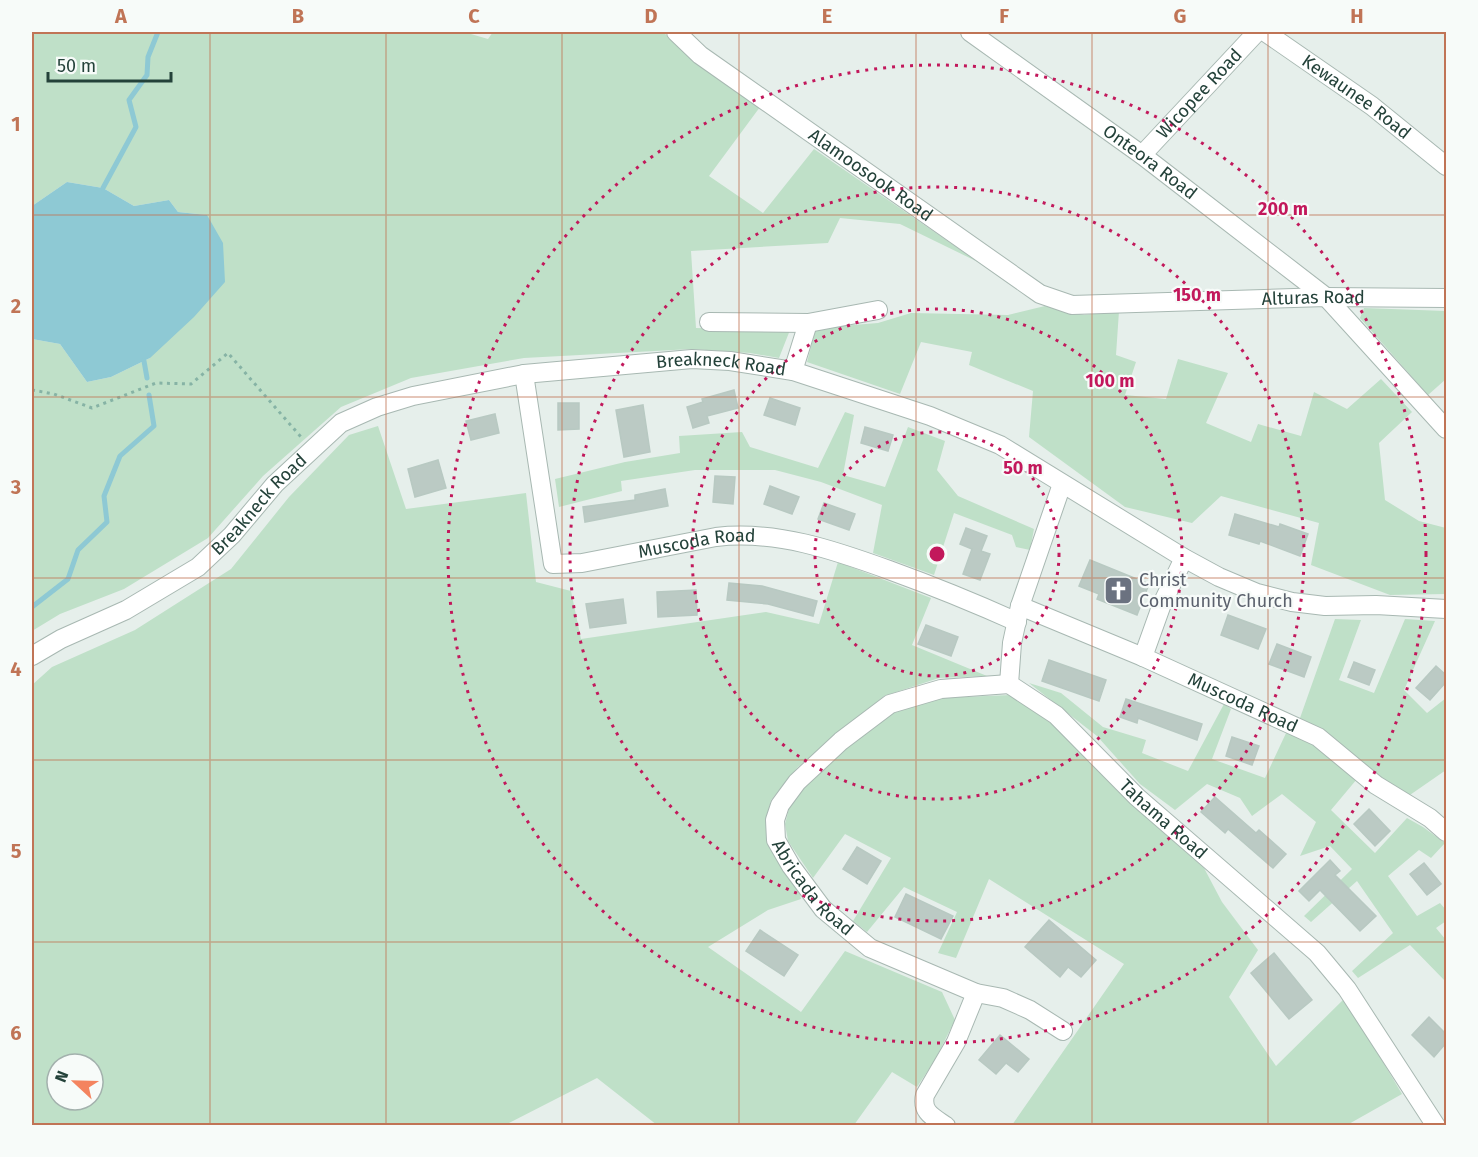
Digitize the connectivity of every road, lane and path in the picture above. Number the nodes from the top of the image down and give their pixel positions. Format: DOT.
graph roads {
  1 [pos="676,32"];
  2 [pos="970,32"];
  3 [pos="1257,32"];
  4 [pos="1265,32"];
  5 [pos="1142,155"];
  6 [pos="1446,166"];
  7 [pos="1326,297"];
  8 [pos="1446,298"];
  9 [pos="1072,305"];
  10 [pos="878,310"];
  11 [pos="709,322"];
  12 [pos="808,323"];
  13 [pos="793,371"];
  14 [pos="524,374"];
  15 [pos="32,390"];
  16 [pos="1446,429"];
  17 [pos="312,450"];
  18 [pos="1062,484"];
  19 [pos="1184,558"];
  20 [pos="1446,609"];
  21 [pos="1018,614"];
  22 [pos="32,656"];
  23 [pos="1143,657"];
  24 [pos="1009,684"];
  25 [pos="1446,832"];
  26 [pos="976,993"];
  27 [pos="1063,1030"];
  28 [pos="946,1125"];
  29 [pos="1436,1125"];
  1 -- 9 [label="street, Alamoosook Road"];
  2 -- 5 [label="street, Onteora Road"];
  3 -- 5 [label="street, Wicopee Road"];
  4 -- 6 [label="street, Kewaunee Road"];
  5 -- 7 [label="street, Onteora Road"];
  7 -- 8 [label="street, Alturas Road"];
  7 -- 9 [label="street, Alturas Road"];
  7 -- 16 [label="street, Onteora Road"];
  10 -- 12 [label="street"];
  11 -- 12 [label="street"];
  12 -- 13 [label="street"];
  13 -- 14 [label="street, Breakneck Road"];
  13 -- 18 [label="street, Breakneck Road"];
  14 -- 17 [label="street, Breakneck Road"];
  14 -- 21 [label="street, Muscoda Road"];
  15 -- 17 [label="path"];
  17 -- 22 [label="street, Breakneck Road"];
  18 -- 19 [label="street, Breakneck Road"];
  18 -- 21 [label="street"];
  19 -- 20 [label="street, Breakneck Road"];
  19 -- 23 [label="street"];
  21 -- 23 [label="street, Muscoda Road"];
  21 -- 24 [label="street"];
  23 -- 25 [label="street, Muscoda Road"];
  24 -- 26 [label="street, Abricada Road"];
  24 -- 29 [label="street, Tahama Road"];
  26 -- 27 [label="street, Abricada Road"];
  26 -- 28 [label="street"];
}
